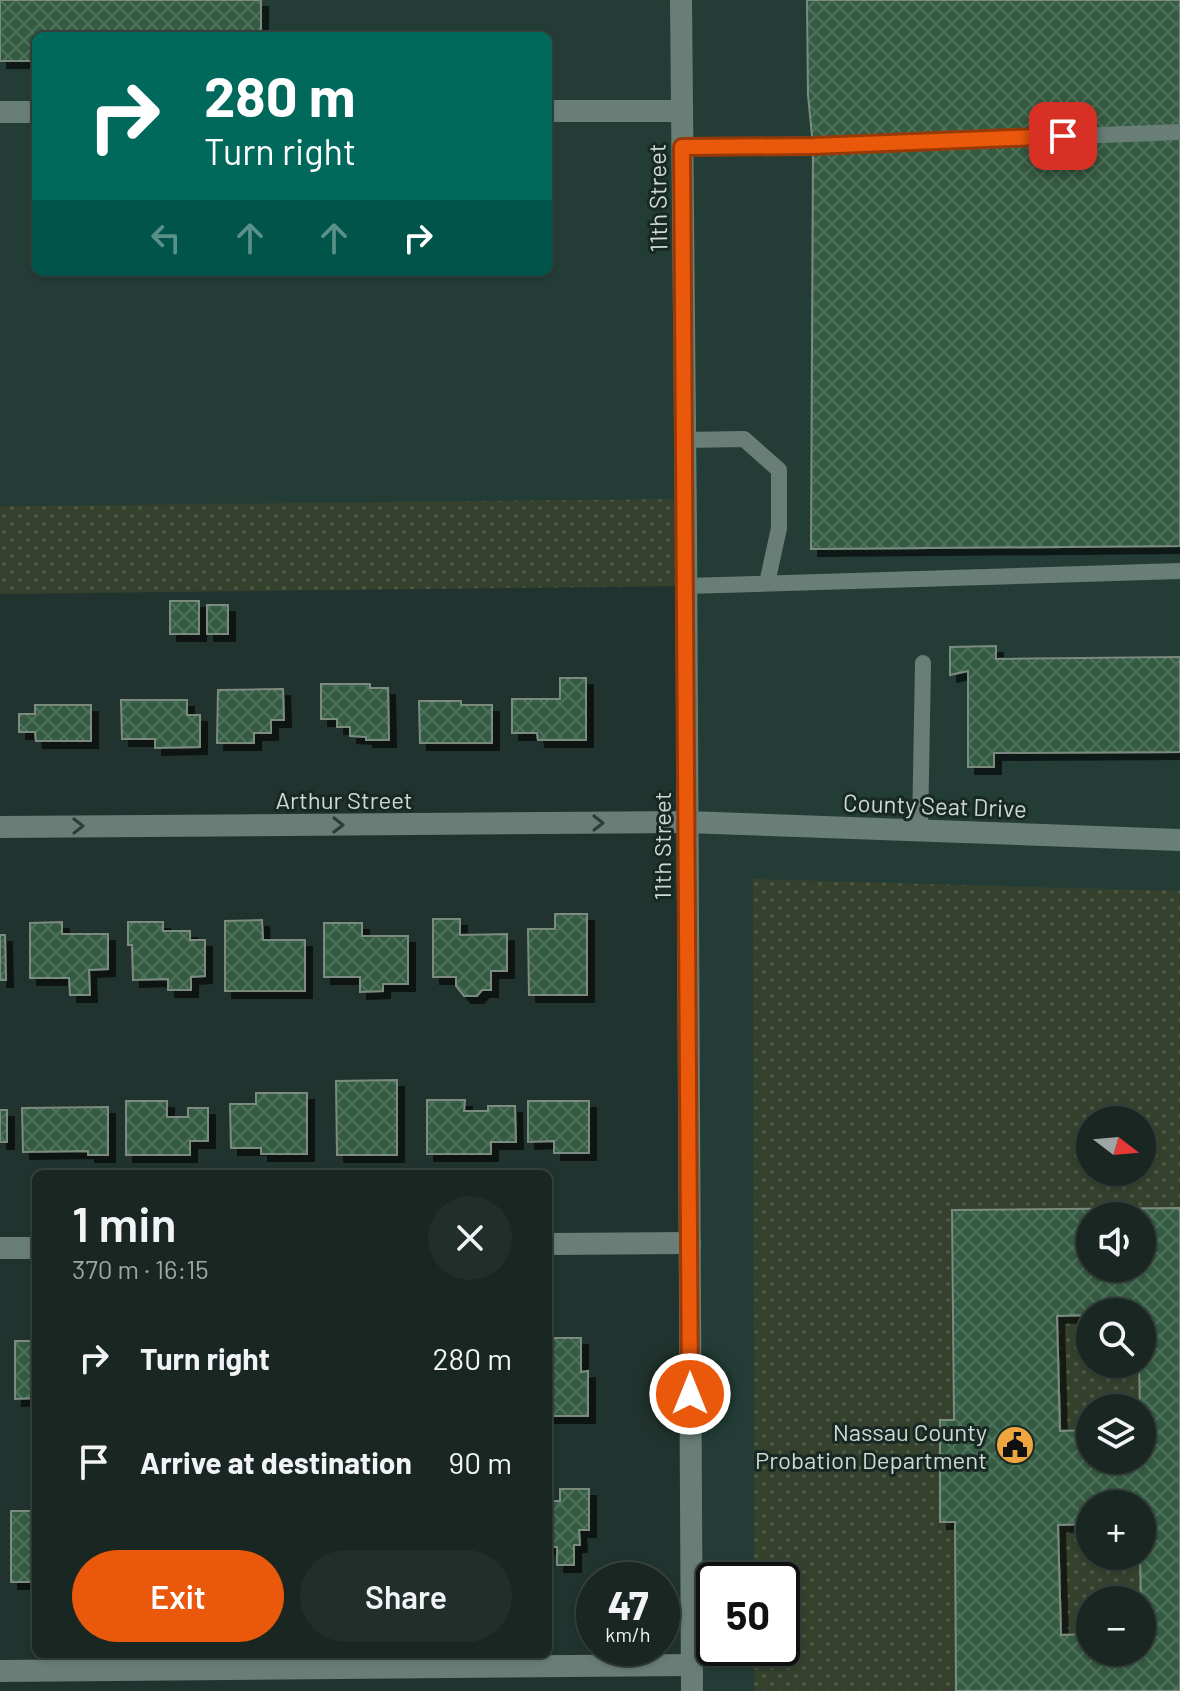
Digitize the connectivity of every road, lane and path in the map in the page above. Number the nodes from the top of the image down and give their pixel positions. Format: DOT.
graph roads {
  1 [pos="681,0"];
  2 [pos="552,111"];
  3 [pos="682,111"];
  4 [pos="0,112"];
  5 [pos="32,112"];
  6 [pos="1180,132"];
  7 [pos="682,147"];
  8 [pos="685,440"];
  9 [pos="1180,571"];
  10 [pos="767,583"];
  11 [pos="686,586"];
  12 [pos="923,663"];
  13 [pos="687,822"];
  14 [pos="0,827"];
  15 [pos="920,830"];
  16 [pos="1180,840"];
  17 [pos="690,1243"];
  18 [pos="552,1244"];
  19 [pos="0,1248"];
  20 [pos="32,1248"];
  21 [pos="692,1665"];
  22 [pos="0,1671"];
  23 [pos="692,1691"];
  1 -- 3 [label="street, 11th Street"];
  2 -- 3 [label="street"];
  3 -- 7 [label="street, 11th Street"];
  4 -- 5 [label="street"];
  6 -- 7 [label="lane"];
  7 -- 8 [label="street, 11th Street"];
  8 -- 10 [label="lane"];
  8 -- 11 [label="street, 11th Street"];
  9 -- 10 [label="lane"];
  10 -- 11 [label="lane"];
  11 -- 13 [label="street, 11th Street"];
  12 -- 15 [label="lane"];
  14 -- 13 [label="street, Arthur Street, one-way"];
  13 -- 15 [label="street, County Seat Drive"];
  13 -- 17 [label="street, 11th Street"];
  15 -- 16 [label="street, County Seat Drive"];
  17 -- 18 [label="street"];
  17 -- 21 [label="street, 11th Street"];
  19 -- 20 [label="street"];
  21 -- 22 [label="street"];
  21 -- 23 [label="street, 11th Street"];
}
